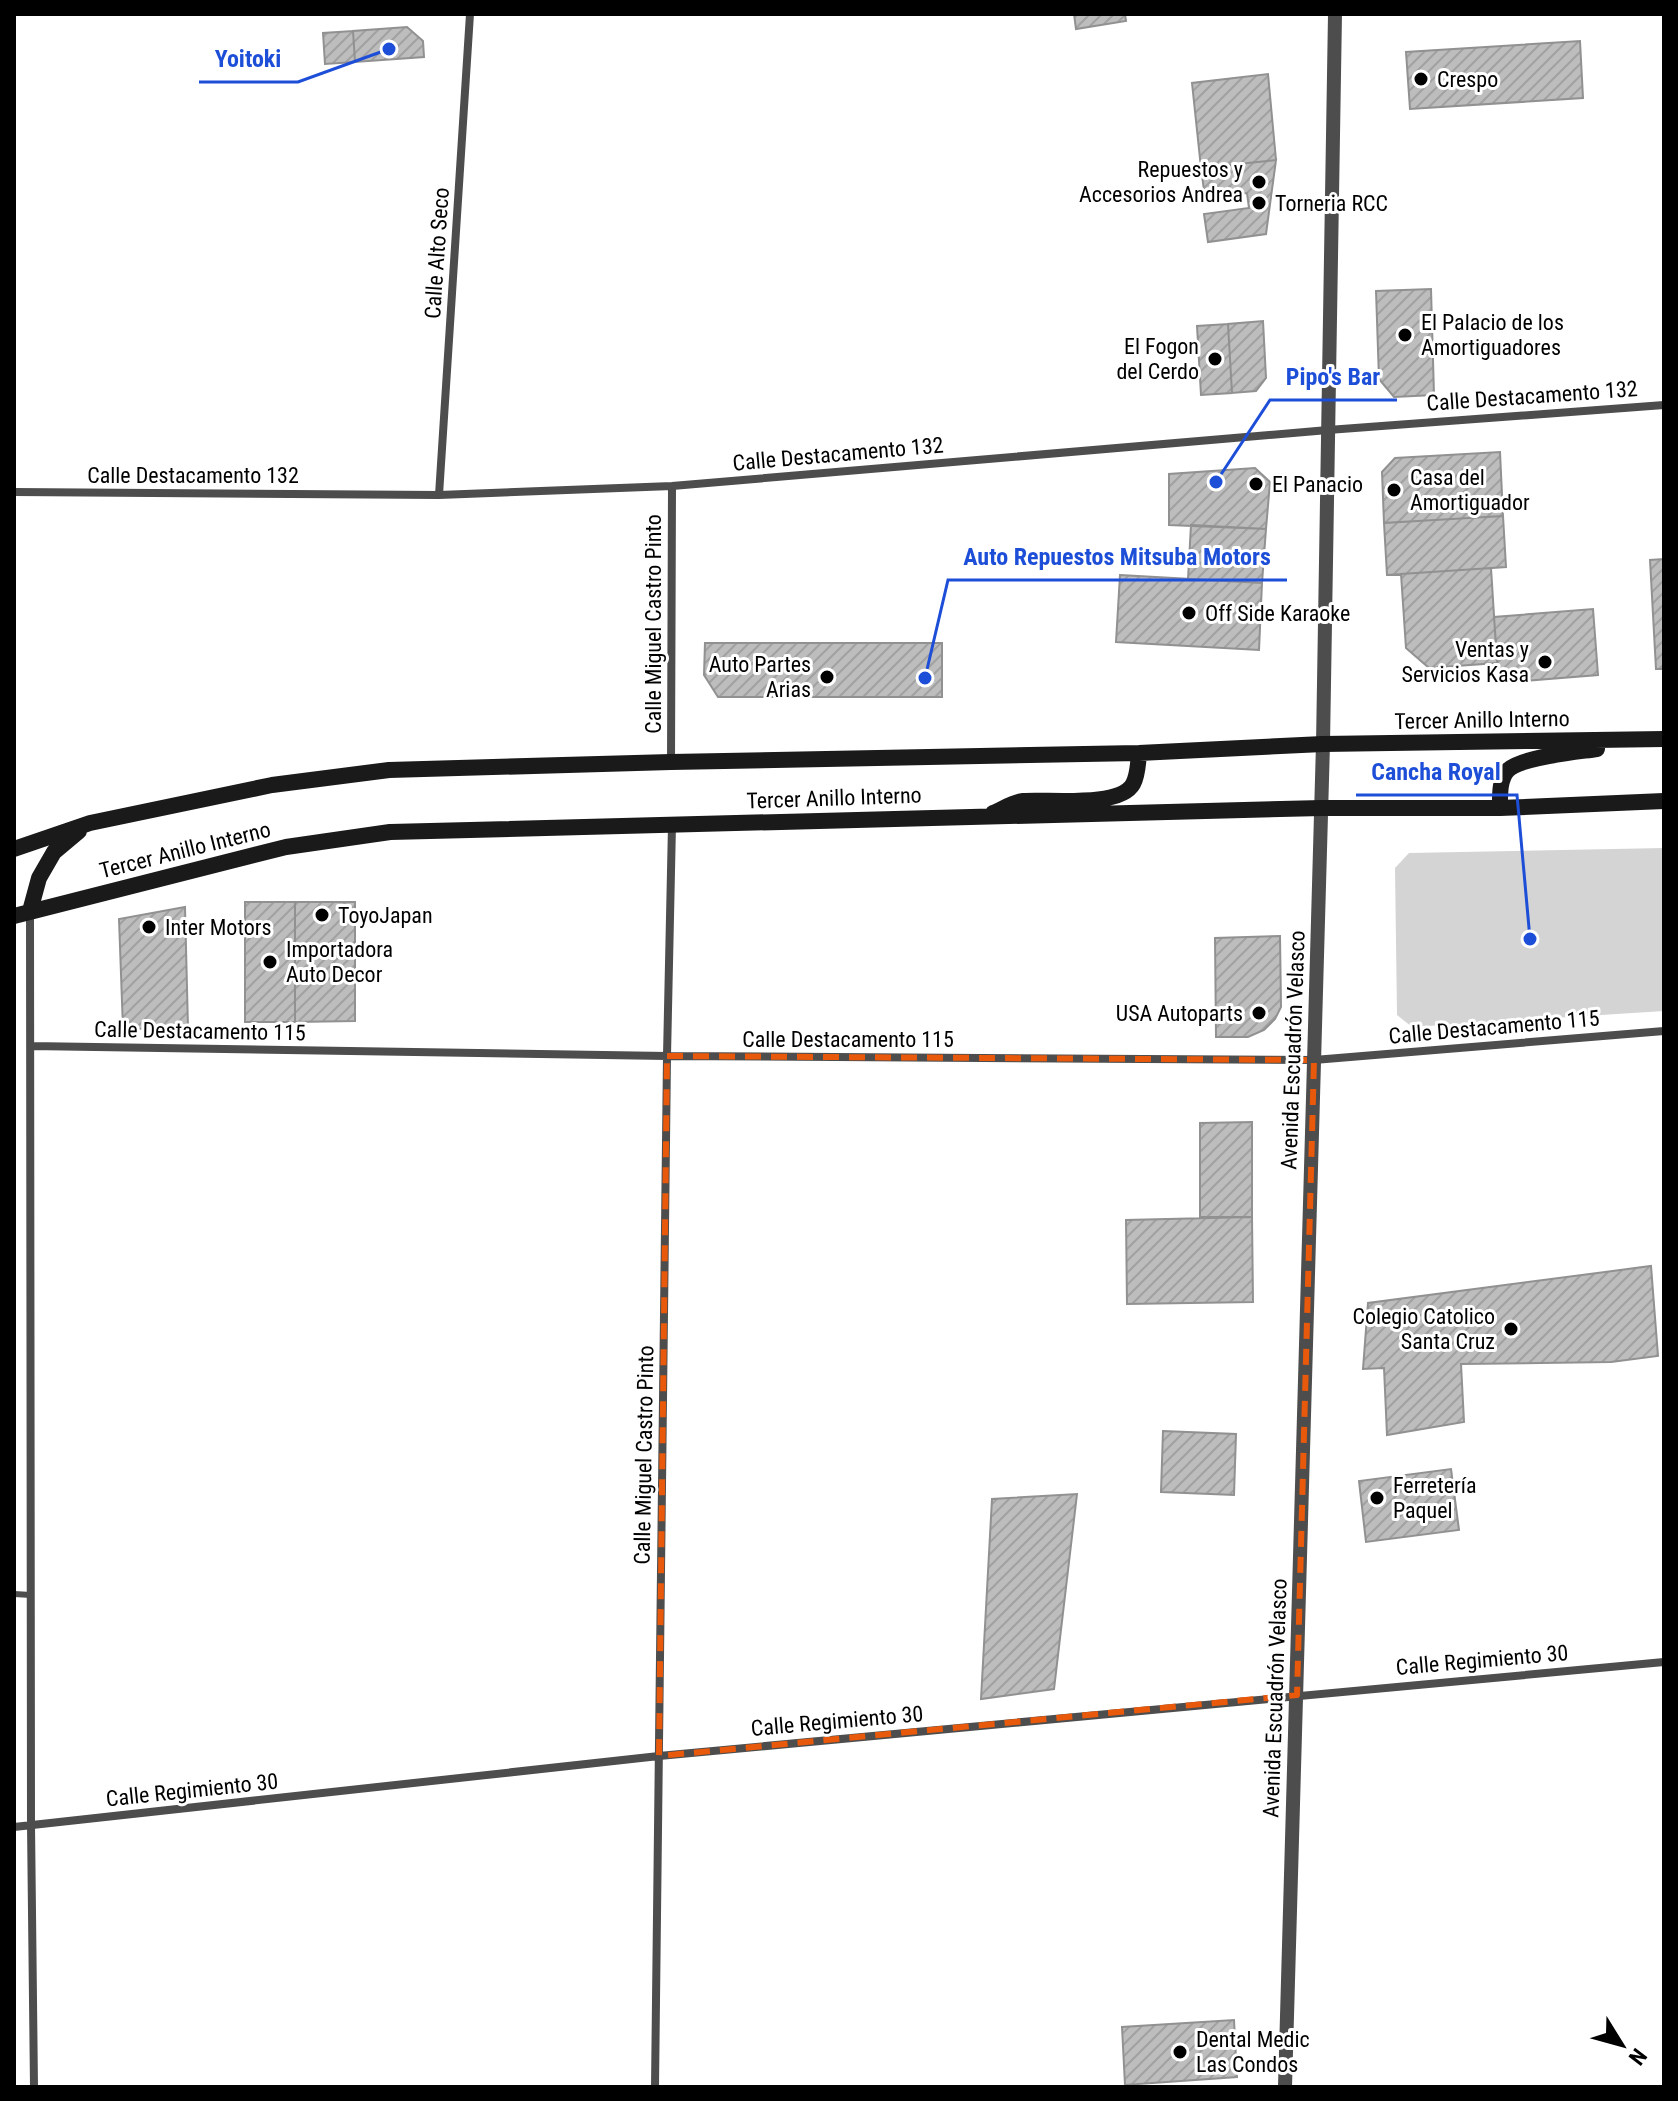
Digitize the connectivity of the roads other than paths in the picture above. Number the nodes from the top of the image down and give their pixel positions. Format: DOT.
graph roads {
  1 [pos="470,14"];
  2 [pos="1335,14"];
  3 [pos="1664,405"];
  4 [pos="1328,430"];
  5 [pos="672,486"];
  6 [pos="14,492"];
  7 [pos="439,495"];
  8 [pos="1661,739"];
  9 [pos="1323,744"];
  10 [pos="1139,753"];
  11 [pos="671,762"];
  12 [pos="1664,801"];
  13 [pos="1322,808"];
  14 [pos="1500,808"];
  15 [pos="988,816"];
  16 [pos="90,823"];
  17 [pos="672,824"];
  18 [pos="14,849"];
  19 [pos="22,913"];
  20 [pos="1664,1031"];
  21 [pos="31,1046"];
  22 [pos="667,1056"];
  23 [pos="1314,1060"];
  24 [pos="14,1594"];
  25 [pos="31,1595"];
  26 [pos="1664,1662"];
  27 [pos="1297,1695"];
  28 [pos="659,1756"];
  29 [pos="31,1825"];
  30 [pos="14,1827"];
  31 [pos="34,2087"];
  32 [pos="655,2087"];
  33 [pos="1285,2087"];
  1 -- 7 [label="street, Calle Alto Seco"];
  2 -- 4 [label="street, Avenida Escuadrón Velasco"];
  3 -- 4 [label="street, Calle Destacamento 132"];
  4 -- 5 [label="street, Calle Destacamento 132"];
  4 -- 9 [label="street, Avenida Escuadrón Velasco"];
  5 -- 7 [label="street, Calle Destacamento 132"];
  5 -- 11 [label="street, Calle Miguel Castro Pinto"];
  6 -- 7 [label="street, Calle Destacamento 132"];
  8 -- 9 [label="main road, Tercer Anillo Interno"];
  8 -- 14 [label="main road"];
  9 -- 10 [label="main road, Tercer Anillo Interno"];
  9 -- 13 [label="street, Avenida Escuadrón Velasco"];
  10 -- 11 [label="main road, Tercer Anillo Interno"];
  10 -- 15 [label="main road"];
  11 -- 16 [label="main road, Tercer Anillo Interno"];
  12 -- 14 [label="main road, Tercer Anillo Interno"];
  13 -- 14 [label="main road, Tercer Anillo Interno"];
  13 -- 15 [label="main road, Tercer Anillo Interno"];
  13 -- 23 [label="street, Avenida Escuadrón Velasco"];
  15 -- 17 [label="main road, Tercer Anillo Interno"];
  16 -- 18 [label="main road, Tercer Anillo Interno"];
  16 -- 19 [label="main road"];
  17 -- 19 [label="main road, Tercer Anillo Interno"];
  17 -- 22 [label="street, Calle Miguel Castro Pinto"];
  19 -- 21 [label="street"];
  20 -- 23 [label="street, Calle Destacamento 115"];
  21 -- 22 [label="street, Calle Destacamento 115"];
  21 -- 25 [label="street"];
  22 -- 23 [label="street, Calle Destacamento 115"];
  22 -- 28 [label="street, Calle Miguel Castro Pinto"];
  23 -- 27 [label="street, Avenida Escuadrón Velasco"];
  24 -- 25 [label="lane"];
  25 -- 29 [label="street"];
  26 -- 27 [label="street, Calle Regimiento 30"];
  27 -- 28 [label="street, Calle Regimiento 30"];
  27 -- 33 [label="street, Avenida Escuadrón Velasco"];
  28 -- 29 [label="street, Calle Regimiento 30"];
  28 -- 32 [label="street, Calle Miguel Castro Pinto"];
  29 -- 30 [label="street, Calle Regimiento 30"];
  29 -- 31 [label="street"];
}
